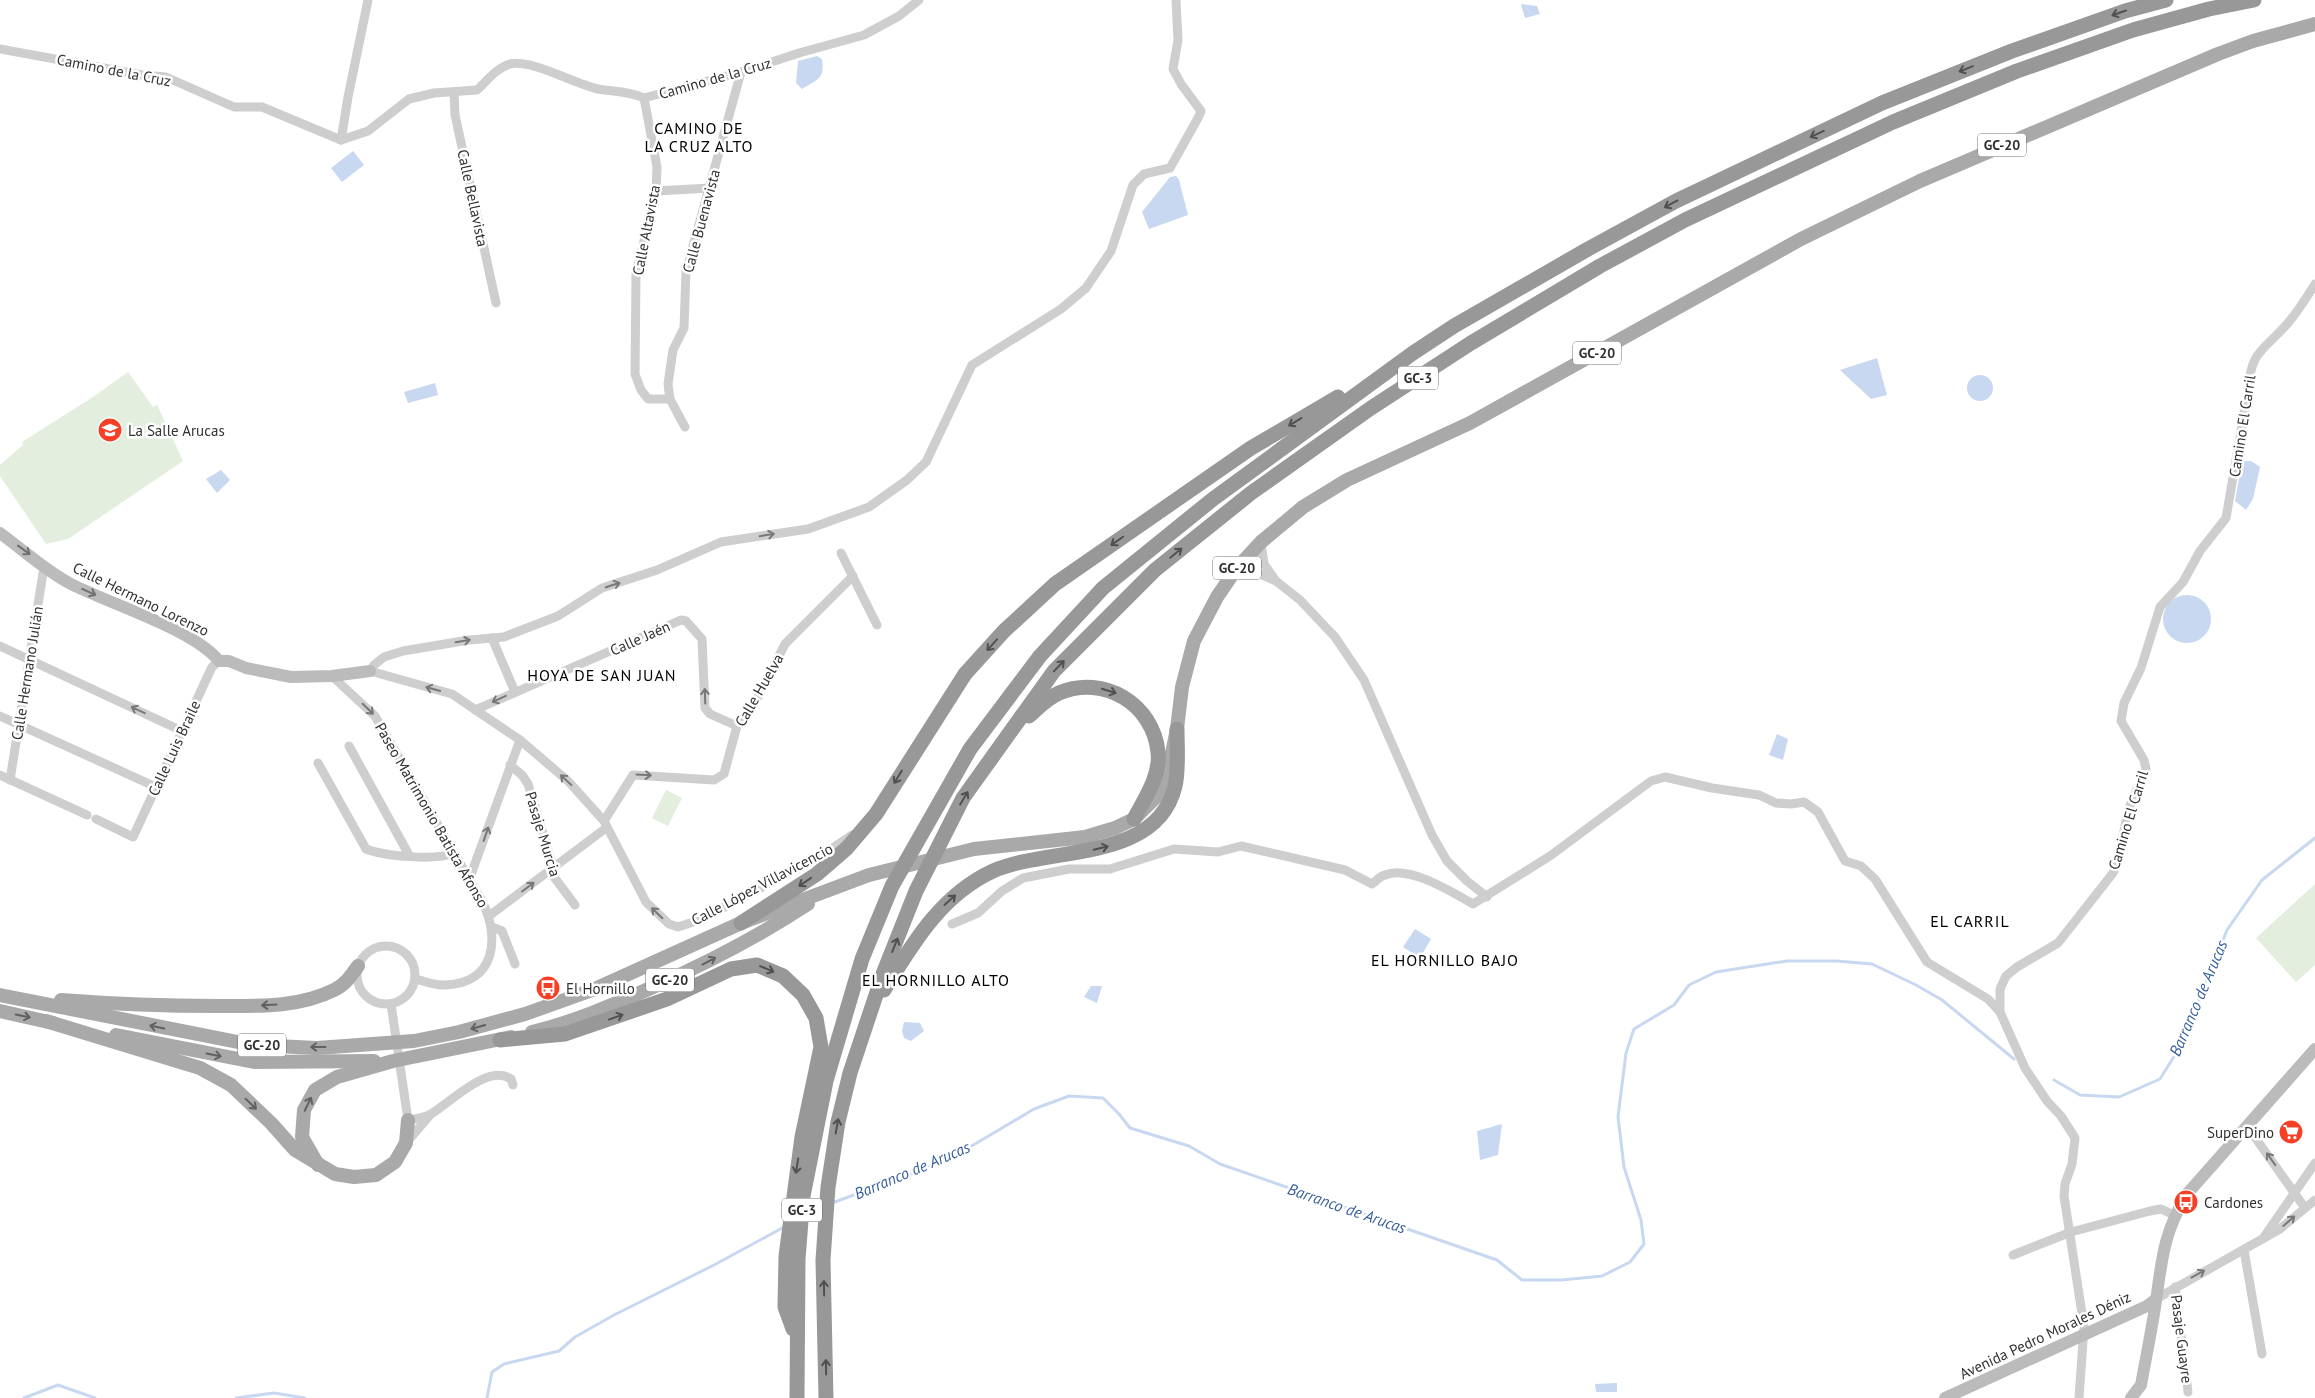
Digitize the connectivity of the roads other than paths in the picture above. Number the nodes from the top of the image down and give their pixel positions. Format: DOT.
graph roads {
  1 [pos="368,0"];
  2 [pos="919,0"];
  3 [pos="1176,0"];
  4 [pos="2166,0"];
  5 [pos="2254,0"];
  6 [pos="2315,24"];
  7 [pos="0,49"];
  8 [pos="741,72"];
  9 [pos="454,93"];
  10 [pos="644,98"];
  11 [pos="342,140"];
  12 [pos="710,188"];
  13 [pos="656,191"];
  14 [pos="2315,284"];
  15 [pos="496,303"];
  16 [pos="1413,353"];
  17 [pos="670,399"];
  18 [pos="685,427"];
  19 [pos="0,533"];
  20 [pos="1260,542"];
  21 [pos="841,552"];
  22 [pos="47,567"];
  23 [pos="1236,569"];
  24 [pos="853,576"];
  25 [pos="1276,581"];
  26 [pos="877,625"];
  27 [pos="492,638"];
  28 [pos="0,646"];
  29 [pos="30,660"];
  30 [pos="219,661"];
  31 [pos="370,671"];
  32 [pos="332,676"];
  33 [pos="515,692"];
  34 [pos="475,710"];
  35 [pos="0,716"];
  36 [pos="19,725"];
  37 [pos="737,726"];
  38 [pos="1178,729"];
  39 [pos="182,731"];
  40 [pos="1007,735"];
  41 [pos="520,740"];
  42 [pos="349,746"];
  43 [pos="318,763"];
  44 [pos="510,764"];
  45 [pos="0,775"];
  46 [pos="10,780"];
  47 [pos="156,787"];
  48 [pos="87,815"];
  49 [pos="96,819"];
  50 [pos="1134,819"];
  51 [pos="605,825"];
  52 [pos="867,825"];
  53 [pos="454,852"];
  54 [pos="409,855"];
  55 [pos="459,863"];
  56 [pos="475,866"];
  57 [pos="552,869"];
  58 [pos="469,880"];
  59 [pos="828,892"];
  60 [pos="1487,897"];
  61 [pos="575,905"];
  62 [pos="489,916"];
  63 [pos="741,923"];
  64 [pos="952,924"];
  65 [pos="492,927"];
  66 [pos="515,964"];
  67 [pos="358,966"];
  68 [pos="416,979"];
  69 [pos="0,995"];
  70 [pos="391,1004"];
  71 [pos="871,1010"];
  72 [pos="0,1011"];
  73 [pos="2000,1012"];
  74 [pos="46,1021"];
  75 [pos="500,1040"];
  76 [pos="2315,1049"];
  77 [pos="393,1061"];
  78 [pos="819,1082"];
  79 [pos="513,1085"];
  80 [pos="431,1114"];
  81 [pos="408,1120"];
  82 [pos="2247,1126"];
  83 [pos="406,1143"];
  84 [pos="2315,1163"];
  85 [pos="318,1165"];
  86 [pos="2294,1192"];
  87 [pos="2315,1200"];
  88 [pos="2305,1208"];
  89 [pos="2174,1215"];
  90 [pos="2071,1232"];
  91 [pos="2262,1240"];
  92 [pos="2244,1250"];
  93 [pos="2013,1255"];
  94 [pos="2175,1287"];
  95 [pos="2156,1300"];
  96 [pos="2128,1315"];
  97 [pos="2151,1328"];
  98 [pos="2083,1336"];
  99 [pos="2262,1354"];
  100 [pos="2188,1392"];
  101 [pos="797,1398"];
  102 [pos="826,1398"];
  103 [pos="1945,1398"];
  104 [pos="2079,1398"];
  105 [pos="2131,1398"];
  1 -- 11 [label="street"];
  2 -- 8 [label="street, Camino de la Cruz"];
  27 -- 3 [label="street, one-way"];
  4 -- 16 [label="highway, GC-3, one-way"];
  40 -- 5 [label="highway, GC-3, one-way"];
  6 -- 20 [label="main road, GC-20"];
  7 -- 11 [label="street, Camino de la Cruz"];
  8 -- 10 [label="street, Camino de la Cruz"];
  8 -- 12 [label="street, Calle Buenavista"];
  9 -- 10 [label="street, Camino de la Cruz"];
  9 -- 11 [label="street, Camino de la Cruz"];
  9 -- 15 [label="street, Calle Bellavista"];
  10 -- 13 [label="street, Calle Altavista"];
  12 -- 13 [label="street"];
  12 -- 17 [label="street, Calle Buenavista"];
  13 -- 17 [label="street, Calle Altavista"];
  14 -- 73 [label="street, Camino El Carril"];
  16 -- 52 [label="highway, one-way"];
  16 -- 78 [label="highway, GC-3"];
  17 -- 18 [label="street, Calle Buenavista"];
  19 -- 22 [label="street, Calle Hermano Lorenzo, one-way"];
  20 -- 23 [label="main road, GC-20"];
  20 -- 25 [label="street"];
  21 -- 24 [label="street"];
  22 -- 29 [label="street, Calle Hermano Julián"];
  22 -- 30 [label="street, Calle Hermano Lorenzo, one-way"];
  23 -- 25 [label="street"];
  23 -- 38 [label="main road, GC-20"];
  24 -- 26 [label="street"];
  24 -- 37 [label="street, Calle Huelva"];
  25 -- 60 [label="street"];
  31 -- 27 [label="street, one-way"];
  27 -- 33 [label="street"];
  28 -- 29 [label="street"];
  29 -- 36 [label="street, Calle Hermano Julián"];
  39 -- 29 [label="street, one-way"];
  30 -- 32 [label="street"];
  30 -- 39 [label="street, Calle Luis Braile"];
  31 -- 32 [label="street"];
  34 -- 31 [label="street, Calle López Villavicencio, one-way"];
  32 -- 53 [label="street, Paseo Matrimonio Batista Afonso, one-way"];
  33 -- 34 [label="street, Calle Jaén, one-way"];
  37 -- 33 [label="street, Calle Jaén, one-way"];
  34 -- 41 [label="street, Calle López Villavicencio"];
  35 -- 36 [label="street"];
  36 -- 46 [label="street, Calle Hermano Julián"];
  36 -- 47 [label="street"];
  51 -- 37 [label="street, Calle Huelva, one-way"];
  38 -- 50 [label="main road, GC-20"];
  71 -- 38 [label="highway, one-way"];
  39 -- 47 [label="street, Calle Luis Braile"];
  40 -- 50 [label="highway, one-way"];
  71 -- 40 [label="highway, GC-3, one-way"];
  41 -- 44 [label="street"];
  51 -- 41 [label="street, Calle López Villavicencio, one-way"];
  42 -- 54 [label="street"];
  43 -- 54 [label="street"];
  56 -- 44 [label="street, one-way"];
  44 -- 57 [label="street, Pasaje Murcia"];
  45 -- 46 [label="street"];
  46 -- 48 [label="street"];
  47 -- 49 [label="street, Calle Luis Braile"];
  50 -- 59 [label="main road, GC-20"];
  52 -- 51 [label="street, Calle López Villavicencio, one-way"];
  51 -- 57 [label="street"];
  52 -- 63 [label="highway, one-way"];
  53 -- 54 [label="street"];
  53 -- 55 [label="street, Paseo Matrimonio Batista Afonso"];
  55 -- 56 [label="street"];
  55 -- 58 [label="street, Paseo Matrimonio Batista Afonso"];
  56 -- 58 [label="street"];
  57 -- 61 [label="street, Pasaje Murcia"];
  62 -- 57 [label="street, one-way"];
  58 -- 62 [label="street, Paseo Matrimonio Batista Afonso"];
  59 -- 63 [label="main road, GC-20"];
  75 -- 59 [label="main road, GC-20, one-way"];
  60 -- 64 [label="street"];
  60 -- 73 [label="street"];
  62 -- 65 [label="street, Paseo Matrimonio Batista Afonso"];
  63 -- 69 [label="main road, GC-20, one-way"];
  65 -- 66 [label="street, Paseo Matrimonio Batista Afonso"];
  65 -- 68 [label="street"];
  67 -- 68 [label="street"];
  67 -- 69 [label="main road, one-way"];
  67 -- 70 [label="street"];
  68 -- 70 [label="street"];
  70 -- 81 [label="street"];
  102 -- 71 [label="highway, GC-3, one-way"];
  72 -- 74 [label="main road, GC-20, one-way"];
  73 -- 90 [label="street, Camino El Carril"];
  74 -- 77 [label="main road, GC-20, one-way"];
  74 -- 85 [label="main road, one-way"];
  75 -- 77 [label="main road, GC-20"];
  75 -- 78 [label="highway, one-way"];
  76 -- 82 [label="street"];
  85 -- 77 [label="main road, one-way"];
  78 -- 101 [label="highway, GC-3, one-way"];
  79 -- 80 [label="street"];
  80 -- 81 [label="street"];
  80 -- 83 [label="street"];
  81 -- 83 [label="main road"];
  86 -- 82 [label="street, one-way"];
  82 -- 89 [label="street"];
  83 -- 85 [label="main road"];
  84 -- 86 [label="street"];
  86 -- 88 [label="street"];
  86 -- 91 [label="street"];
  87 -- 88 [label="street"];
  91 -- 88 [label="street, one-way"];
  89 -- 90 [label="street"];
  89 -- 95 [label="street"];
  90 -- 93 [label="street"];
  90 -- 98 [label="street"];
  91 -- 92 [label="street"];
  94 -- 92 [label="street, one-way"];
  92 -- 99 [label="street"];
  94 -- 95 [label="street"];
  94 -- 100 [label="street, Pasaje Guayre"];
  95 -- 96 [label="street, Avenida Pedro Morales Déniz"];
  95 -- 97 [label="street"];
  96 -- 97 [label="street"];
  96 -- 98 [label="street, Avenida Pedro Morales Déniz"];
  97 -- 105 [label="street"];
  98 -- 103 [label="street, Avenida Pedro Morales Déniz"];
  98 -- 104 [label="street"];
}
